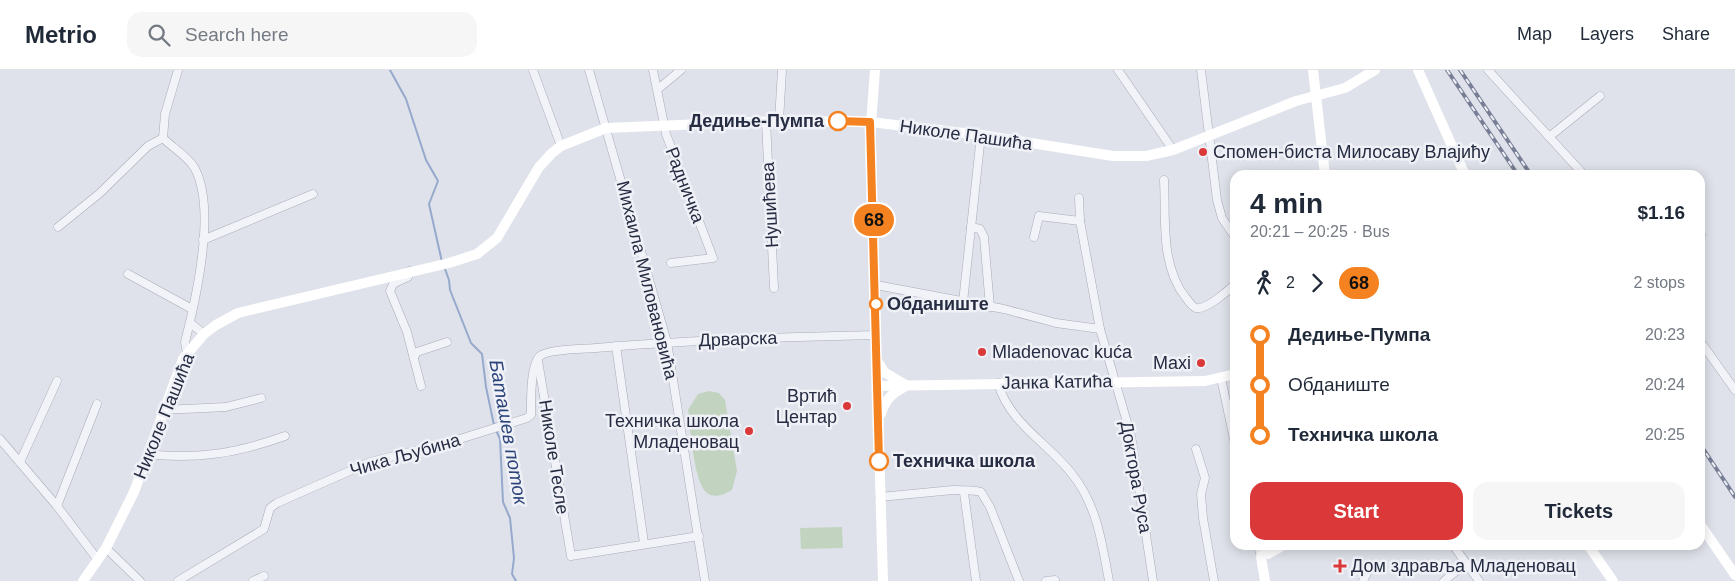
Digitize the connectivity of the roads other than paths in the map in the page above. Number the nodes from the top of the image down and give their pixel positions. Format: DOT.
graph roads {
  1 [pos="178,70"];
  2 [pos="533,70"];
  3 [pos="589,70"];
  4 [pos="653,70"];
  5 [pos="681,70"];
  6 [pos="782,70"];
  7 [pos="875,70"];
  8 [pos="1118,70"];
  9 [pos="1201,70"];
  10 [pos="1313,70"];
  11 [pos="1375,70"];
  12 [pos="1418,70"];
  13 [pos="1488,70"];
  14 [pos="658,89"];
  15 [pos="1316,96"];
  16 [pos="1600,96"];
  17 [pos="766,121"];
  18 [pos="779,121"];
  19 [pos="870,122"];
  20 [pos="664,124"];
  21 [pos="606,128"];
  22 [pos="1210,135"];
  23 [pos="981,136"];
  24 [pos="1550,136"];
  25 [pos="163,138"];
  26 [pos="561,146"];
  27 [pos="1173,150"];
  28 [pos="1324,170"];
  29 [pos="1463,170"];
  30 [pos="1580,170"];
  31 [pos="1164,180"];
  32 [pos="313,194"];
  33 [pos="1079,198"];
  34 [pos="1080,221"];
  35 [pos="58,227"];
  36 [pos="971,227"];
  37 [pos="1230,230"];
  38 [pos="1034,237"];
  39 [pos="203,240"];
  40 [pos="671,263"];
  41 [pos="409,271"];
  42 [pos="128,274"];
  43 [pos="876,285"];
  44 [pos="774,288"];
  45 [pos="1230,288"];
  46 [pos="963,302"];
  47 [pos="990,307"];
  48 [pos="192,309"];
  49 [pos="190,323"];
  50 [pos="1100,329"];
  51 [pos="204,334"];
  52 [pos="876,335"];
  53 [pos="447,342"];
  54 [pos="667,342"];
  55 [pos="616,346"];
  56 [pos="1705,348"];
  57 [pos="187,352"];
  58 [pos="414,357"];
  59 [pos="538,359"];
  60 [pos="877,359"];
  61 [pos="1230,375"];
  62 [pos="1221,378"];
  63 [pos="57,381"];
  64 [pos="1113,381"];
  65 [pos="998,383"];
  66 [pos="908,385"];
  67 [pos="421,386"];
  68 [pos="877,386"];
  69 [pos="1735,390"];
  70 [pos="261,398"];
  71 [pos="97,404"];
  72 [pos="163,410"];
  73 [pos="1230,420"];
  74 [pos="878,424"];
  75 [pos="285,436"];
  76 [pos="0,439"];
  77 [pos="1196,449"];
  78 [pos="147,454"];
  79 [pos="20,462"];
  80 [pos="964,493"];
  81 [pos="880,497"];
  82 [pos="58,506"];
  83 [pos="1705,531"];
  84 [pos="700,536"];
  85 [pos="644,543"];
  86 [pos="106,548"];
  87 [pos="1259,550"];
  88 [pos="1268,550"];
  89 [pos="1275,550"];
  90 [pos="1457,550"];
  91 [pos="1591,550"];
  92 [pos="98,560"];
  93 [pos="1261,560"];
  94 [pos="1466,563"];
  95 [pos="1371,565"];
  96 [pos="1735,575"];
  97 [pos="264,576"];
  98 [pos="1055,580"];
  99 [pos="83,581"];
  100 [pos="140,581"];
  101 [pos="178,581"];
  102 [pos="253,581"];
  103 [pos="705,581"];
  104 [pos="883,581"];
  105 [pos="976,581"];
  106 [pos="1019,581"];
  107 [pos="1046,581"];
  108 [pos="1109,581"];
  109 [pos="1153,581"];
  110 [pos="1214,581"];
  111 [pos="1266,581"];
  112 [pos="1363,581"];
  113 [pos="1444,581"];
  114 [pos="1478,581"];
  115 [pos="1613,581"];
  1 -- 25 [label="street"];
  2 -- 26 [label="street"];
  3 -- 21 [label="street, Михаила Миловановића"];
  4 -- 14 [label="street, Радничка"];
  5 -- 14 [label="street"];
  6 -- 18 [label="street"];
  7 -- 19 [label="street"];
  8 -- 27 [label="street"];
  9 -- 22 [label="street"];
  10 -- 15 [label="street"];
  11 -- 15 [label="street, Николе Пашића"];
  12 -- 29 [label="street"];
  13 -- 24 [label="street"];
  14 -- 20 [label="street, Радничка"];
  15 -- 22 [label="street, Николе Пашића"];
  15 -- 28 [label="street"];
  16 -- 24 [label="street"];
  17 -- 18 [label="street, Николе Пашића"];
  17 -- 20 [label="street, Николе Пашића"];
  17 -- 44 [label="street, Нушићева"];
  18 -- 19 [label="street, Николе Пашића"];
  19 -- 23 [label="street, Николе Пашића"];
  19 -- 43 [label="street"];
  20 -- 21 [label="street, Николе Пашића"];
  20 -- 40 [label="street, Радничка"];
  21 -- 26 [label="street, Николе Пашића"];
  21 -- 54 [label="street, Михаила Миловановића"];
  22 -- 27 [label="street, Николе Пашића"];
  22 -- 37 [label="street"];
  23 -- 27 [label="street, Николе Пашића"];
  23 -- 36 [label="street"];
  24 -- 30 [label="street"];
  25 -- 35 [label="street"];
  25 -- 39 [label="street"];
  26 -- 41 [label="street, Николе Пашића"];
  31 -- 45 [label="street"];
  32 -- 39 [label="street"];
  33 -- 34 [label="street, Доктора Руса"];
  34 -- 38 [label="street"];
  34 -- 50 [label="street, Доктора Руса"];
  36 -- 46 [label="street"];
  36 -- 47 [label="street"];
  39 -- 48 [label="street"];
  41 -- 51 [label="street, Николе Пашића"];
  41 -- 58 [label="street"];
  42 -- 48 [label="street"];
  43 -- 46 [label="street"];
  43 -- 52 [label="street"];
  46 -- 47 [label="street"];
  47 -- 50 [label="street"];
  48 -- 49 [label="street"];
  49 -- 51 [label="street"];
  49 -- 57 [label="street"];
  50 -- 64 [label="street, Доктора Руса"];
  51 -- 57 [label="street, Николе Пашића"];
  52 -- 54 [label="street, Дрварска"];
  52 -- 60 [label="street"];
  53 -- 58 [label="street"];
  54 -- 55 [label="street, Дрварска"];
  54 -- 84 [label="street, Михаила Миловановића"];
  55 -- 59 [label="street, Дрварска"];
  55 -- 85 [label="street"];
  56 -- 69 [label="street"];
  57 -- 72 [label="street, Николе Пашића"];
  58 -- 67 [label="street"];
  59 -- 85 [label="street, Николе Тесле"];
  59 -- 101 [label="street, Чика Љубина"];
  60 -- 66 [label="street"];
  60 -- 68 [label="street"];
  61 -- 62 [label="street, Јанка Катића"];
  62 -- 64 [label="street, Јанка Катића"];
  62 -- 73 [label="street"];
  63 -- 79 [label="street"];
  64 -- 65 [label="street, Јанка Катића"];
  64 -- 109 [label="street, Доктора Руса"];
  65 -- 66 [label="street, Јанка Катића"];
  65 -- 108 [label="street"];
  66 -- 68 [label="street, Јанка Катића"];
  66 -- 74 [label="street"];
  68 -- 74 [label="street"];
  70 -- 72 [label="street"];
  71 -- 82 [label="street"];
  72 -- 78 [label="street, Николе Пашића"];
  74 -- 81 [label="street"];
  75 -- 78 [label="street"];
  76 -- 79 [label="street"];
  77 -- 110 [label="street"];
  78 -- 86 [label="street, Николе Пашића"];
  79 -- 82 [label="street"];
  80 -- 81 [label="street"];
  80 -- 105 [label="street"];
  80 -- 106 [label="street"];
  81 -- 104 [label="street"];
  82 -- 92 [label="street"];
  83 -- 96 [label="street"];
  84 -- 85 [label="street"];
  84 -- 103 [label="street, Михаила Миловановића"];
  86 -- 92 [label="street, Николе Пашића"];
  86 -- 100 [label="street"];
  87 -- 93 [label="street"];
  88 -- 93 [label="street"];
  89 -- 93 [label="street"];
  90 -- 94 [label="street"];
  91 -- 115 [label="street"];
  92 -- 99 [label="street, Николе Пашића"];
  93 -- 111 [label="street"];
  94 -- 113 [label="street"];
  94 -- 114 [label="street"];
  95 -- 112 [label="street"];
  97 -- 102 [label="street"];
  98 -- 107 [label="street"];
}
